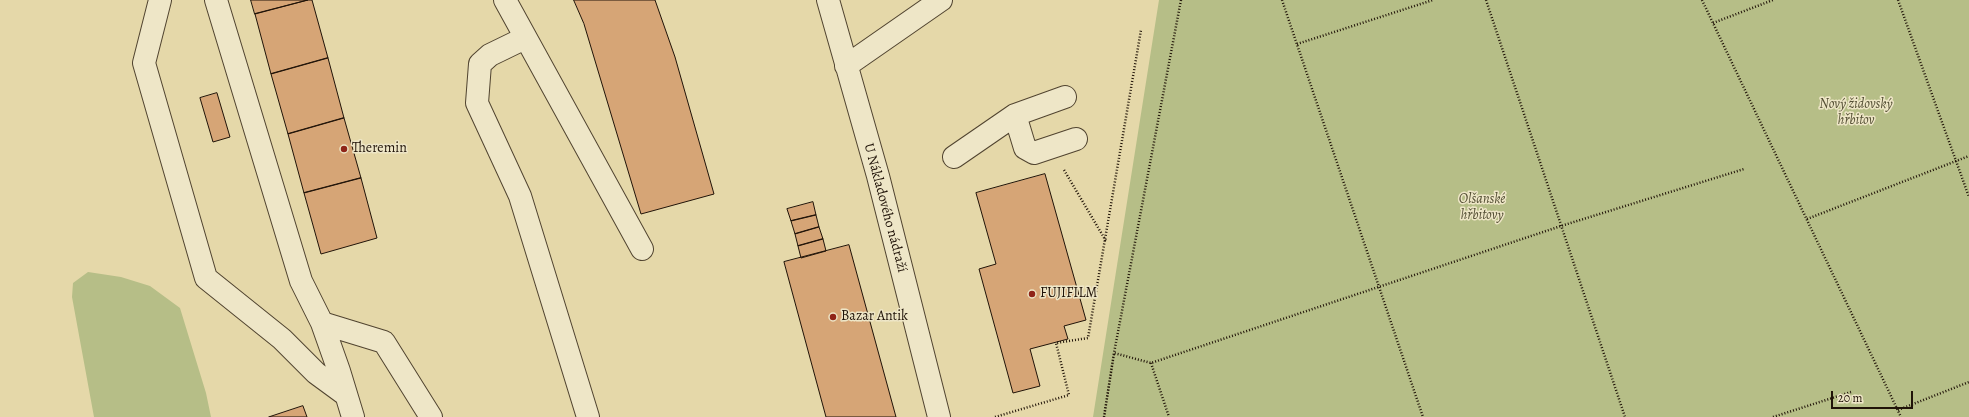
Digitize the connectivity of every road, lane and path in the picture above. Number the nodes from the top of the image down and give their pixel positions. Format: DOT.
graph roads {
  1 [pos="160,0"];
  2 [pos="216,0"];
  3 [pos="505,0"];
  4 [pos="828,0"];
  5 [pos="940,0"];
  6 [pos="1181,0"];
  7 [pos="1282,0"];
  8 [pos="1433,0"];
  9 [pos="1486,0"];
  10 [pos="1702,0"];
  11 [pos="1773,0"];
  12 [pos="1898,0"];
  13 [pos="1713,23"];
  14 [pos="1141,30"];
  15 [pos="524,38"];
  16 [pos="1297,44"];
  17 [pos="846,66"];
  18 [pos="1065,96"];
  19 [pos="1015,115"];
  20 [pos="1076,139"];
  21 [pos="1969,156"];
  22 [pos="954,157"];
  23 [pos="1956,161"];
  24 [pos="1744,169"];
  25 [pos="1066,171"];
  26 [pos="1969,197"];
  27 [pos="1807,219"];
  28 [pos="1561,226"];
  29 [pos="1106,242"];
  30 [pos="642,249"];
  31 [pos="1379,288"];
  32 [pos="322,323"];
  33 [pos="1114,353"];
  34 [pos="1151,363"];
  35 [pos="1969,382"];
  36 [pos="1851,392"];
  37 [pos="346,395"];
  38 [pos="1898,410"];
  39 [pos="353,417"];
  40 [pos="431,417"];
  41 [pos="588,417"];
  42 [pos="939,417"];
  43 [pos="995,417"];
  44 [pos="1104,417"];
  45 [pos="1169,417"];
  46 [pos="1423,417"];
  47 [pos="1625,417"];
  48 [pos="1773,417"];
  49 [pos="1901,417"];
  1 -- 37 [label="street"];
  2 -- 32 [label="street"];
  3 -- 15 [label="street"];
  4 -- 17 [label="street, U Nákladového nádraží"];
  5 -- 17 [label="street"];
  6 -- 33 [label="path"];
  7 -- 16 [label="path"];
  8 -- 16 [label="path"];
  9 -- 28 [label="path"];
  10 -- 13 [label="path"];
  11 -- 13 [label="path"];
  12 -- 23 [label="path"];
  13 -- 27 [label="path"];
  14 -- 29 [label="path"];
  15 -- 30 [label="street"];
  15 -- 41 [label="street"];
  16 -- 31 [label="path"];
  17 -- 42 [label="street, U Nákladového nádraží"];
  18 -- 19 [label="street"];
  19 -- 20 [label="street"];
  19 -- 22 [label="street"];
  21 -- 23 [label="path"];
  23 -- 26 [label="path"];
  23 -- 27 [label="path"];
  24 -- 28 [label="path"];
  25 -- 29 [label="path"];
  27 -- 38 [label="path"];
  28 -- 31 [label="path"];
  28 -- 47 [label="path"];
  29 -- 43 [label="path"];
  31 -- 34 [label="path"];
  31 -- 46 [label="path"];
  32 -- 37 [label="street"];
  32 -- 40 [label="street"];
  33 -- 34 [label="path"];
  33 -- 44 [label="path"];
  34 -- 45 [label="path"];
  35 -- 38 [label="path"];
  36 -- 48 [label="path"];
  37 -- 39 [label="street"];
  38 -- 49 [label="path"];
}
